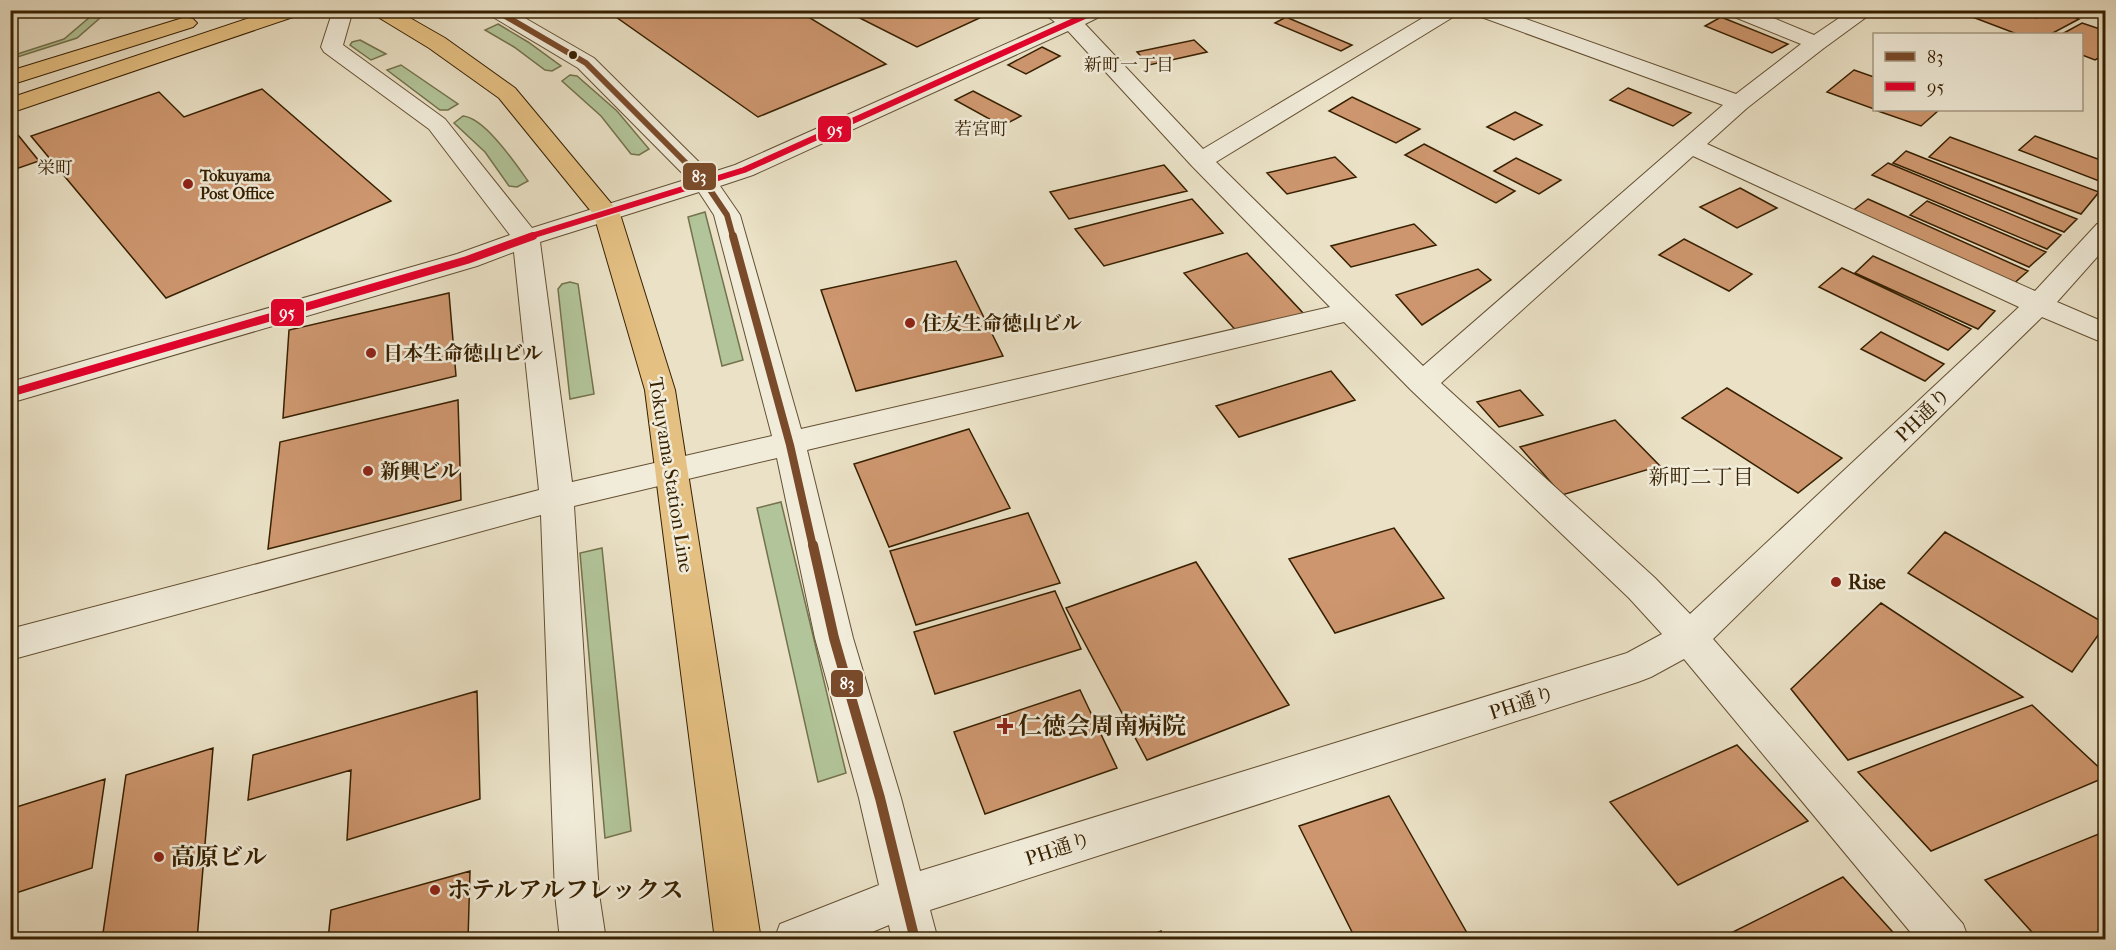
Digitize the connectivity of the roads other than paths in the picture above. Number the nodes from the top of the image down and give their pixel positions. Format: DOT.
graph roads {
  1 [pos="295,10"];
  2 [pos="343,10"];
  3 [pos="380,10"];
  4 [pos="495,10"];
  5 [pos="1451,10"];
  6 [pos="1480,10"];
  7 [pos="1734,10"];
  8 [pos="1866,10"];
  9 [pos="1073,15"];
  10 [pos="203,17"];
  11 [pos="1816,43"];
  12 [pos="10,78"];
  13 [pos="1739,103"];
  14 [pos="10,106"];
  15 [pos="1692,146"];
  16 [pos="1201,161"];
  17 [pos="704,181"];
  18 [pos="607,214"];
  19 [pos="2106,230"];
  20 [pos="526,238"];
  21 [pos="2038,305"];
  22 [pos="1351,311"];
  23 [pos="2106,335"];
  24 [pos="1422,383"];
  25 [pos="10,393"];
  26 [pos="790,445"];
  27 [pos="672,470"];
  28 [pos="557,498"];
  29 [pos="1689,638"];
  30 [pos="10,645"];
  31 [pos="904,897"];
  32 [pos="583,939"];
  33 [pos="738,939"];
  34 [pos="796,939"];
  35 [pos="915,939"];
  36 [pos="1947,939"];
  1 -- 14 [label="main road"];
  2 -- 20 [label="street"];
  3 -- 18 [label="main road, Tokuyama Station Line"];
  4 -- 17 [label="street"];
  5 -- 16 [label="street"];
  6 -- 13 [label="street"];
  7 -- 11 [label="street"];
  8 -- 11 [label="street"];
  9 -- 16 [label="street"];
  9 -- 17 [label="street"];
  10 -- 12 [label="main road"];
  11 -- 13 [label="street"];
  13 -- 15 [label="street"];
  15 -- 21 [label="street"];
  15 -- 24 [label="street"];
  16 -- 22 [label="street"];
  17 -- 18 [label="street"];
  17 -- 26 [label="street"];
  18 -- 20 [label="street"];
  18 -- 27 [label="main road, Tokuyama Station Line"];
  19 -- 21 [label="street, PH通り"];
  20 -- 25 [label="street"];
  20 -- 28 [label="street"];
  21 -- 23 [label="street"];
  21 -- 29 [label="street, PH通り"];
  22 -- 24 [label="street"];
  22 -- 26 [label="street"];
  24 -- 29 [label="street"];
  26 -- 27 [label="street"];
  26 -- 31 [label="street"];
  27 -- 28 [label="street"];
  27 -- 33 [label="main road, Tokuyama Station Line"];
  28 -- 30 [label="street"];
  28 -- 32 [label="street"];
  29 -- 31 [label="street, PH通り"];
  29 -- 36 [label="street"];
  31 -- 34 [label="street, PH通り"];
  31 -- 35 [label="street"];
}
